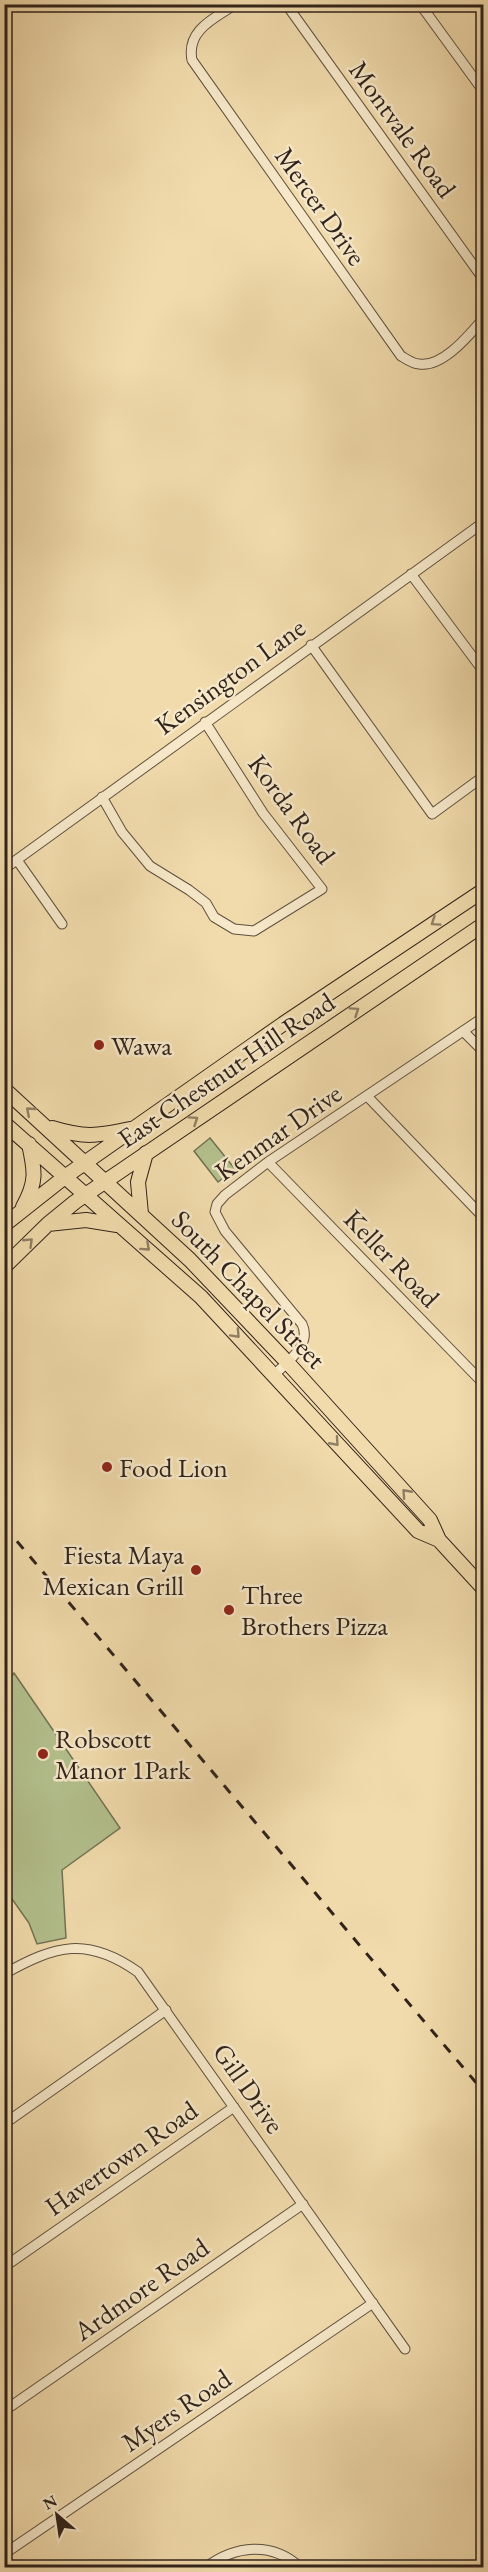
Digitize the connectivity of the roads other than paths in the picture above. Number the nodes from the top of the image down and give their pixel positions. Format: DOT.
graph roads {
  1 [pos="236,4"];
  2 [pos="286,4"];
  3 [pos="420,4"];
  4 [pos="483,92"];
  5 [pos="483,280"];
  6 [pos="483,318"];
  7 [pos="483,522"];
  8 [pos="411,574"];
  9 [pos="311,645"];
  10 [pos="483,672"];
  11 [pos="205,722"];
  12 [pos="483,776"];
  13 [pos="102,797"];
  14 [pos="17,860"];
  15 [pos="4,869"];
  16 [pos="483,890"];
  17 [pos="62,924"];
  18 [pos="483,924"];
  19 [pos="483,1017"];
  20 [pos="463,1031"];
  21 [pos="483,1052"];
  22 [pos="4,1089"];
  23 [pos="367,1096"];
  24 [pos="4,1123"];
  25 [pos="46,1126"];
  26 [pos="138,1127"];
  27 [pos="29,1144"];
  28 [pos="146,1153"];
  29 [pos="87,1162"];
  30 [pos="268,1162"];
  31 [pos="66,1176"];
  32 [pos="106,1180"];
  33 [pos="86,1195"];
  34 [pos="21,1211"];
  35 [pos="141,1214"];
  36 [pos="483,1218"];
  37 [pos="48,1224"];
  38 [pos="4,1225"];
  39 [pos="122,1226"];
  40 [pos="4,1267"];
  41 [pos="287,1362"];
  42 [pos="274,1375"];
  43 [pos="483,1384"];
  44 [pos="439,1540"];
  45 [pos="483,1589"];
  46 [pos="4,1974"];
  47 [pos="166,2010"];
  48 [pos="234,2107"];
  49 [pos="4,2124"];
  50 [pos="303,2204"];
  51 [pos="4,2267"];
  52 [pos="373,2303"];
  53 [pos="405,2349"];
  54 [pos="4,2411"];
  55 [pos="4,2554"];
  56 [pos="205,2568"];
  57 [pos="301,2568"];
  1 -- 6 [label="street, Mercer Drive"];
  2 -- 5 [label="street, Montvale Road"];
  3 -- 4 [label="street"];
  7 -- 8 [label="street, Kensington Lane"];
  8 -- 9 [label="street, Kensington Lane"];
  8 -- 10 [label="street"];
  9 -- 11 [label="street, Kensington Lane"];
  9 -- 12 [label="street"];
  11 -- 13 [label="street, Kensington Lane"];
  11 -- 13 [label="street, Korda Road"];
  13 -- 14 [label="street, Kensington Lane"];
  14 -- 15 [label="street, Kensington Lane"];
  14 -- 17 [label="street"];
  16 -- 26 [label="main road, East Chestnut Hill Road, one-way"];
  28 -- 18 [label="main road, East Chestnut Hill Road, one-way"];
  19 -- 20 [label="street, Kenmar Drive"];
  20 -- 21 [label="street"];
  20 -- 23 [label="street, Kenmar Drive"];
  25 -- 22 [label="main road, South Chapel Street, one-way"];
  23 -- 30 [label="street, Kenmar Drive"];
  23 -- 36 [label="street"];
  24 -- 27 [label="main road, South Chapel Street"];
  25 -- 26 [label="main road"];
  25 -- 29 [label="main road, South Chapel Street"];
  26 -- 29 [label="main road, East Chestnut Hill Road"];
  27 -- 31 [label="main road, South Chapel Street"];
  27 -- 34 [label="main road"];
  28 -- 32 [label="main road, East Chestnut Hill Road"];
  28 -- 35 [label="main road"];
  29 -- 31 [label="main road, East Chestnut Hill Road"];
  29 -- 32 [label="main road, South Chapel Street"];
  30 -- 41 [label="street, Kenmar Drive"];
  30 -- 43 [label="street, Keller Road"];
  31 -- 33 [label="main road, South Chapel Street"];
  31 -- 34 [label="main road, East Chestnut Hill Road"];
  32 -- 33 [label="main road, East Chestnut Hill Road"];
  32 -- 35 [label="main road, South Chapel Street"];
  33 -- 37 [label="main road, East Chestnut Hill Road"];
  33 -- 39 [label="main road, South Chapel Street"];
  34 -- 38 [label="main road, East Chestnut Hill Road"];
  35 -- 41 [label="main road, South Chapel Street"];
  37 -- 39 [label="main road"];
  40 -- 37 [label="main road, East Chestnut Hill Road, one-way"];
  39 -- 42 [label="main road, South Chapel Street, one-way"];
  41 -- 42 [label="street, Kenmar Drive"];
  44 -- 41 [label="main road, South Chapel Street, one-way"];
  42 -- 44 [label="main road, South Chapel Street, one-way"];
  44 -- 45 [label="main road, South Chapel Street"];
  46 -- 47 [label="street, Gill Drive"];
  47 -- 48 [label="street, Gill Drive"];
  47 -- 49 [label="street"];
  48 -- 50 [label="street, Gill Drive"];
  48 -- 51 [label="street, Havertown Road"];
  50 -- 52 [label="street, Gill Drive"];
  50 -- 54 [label="street, Ardmore Road"];
  52 -- 53 [label="street, Gill Drive"];
  52 -- 55 [label="street, Myers Road"];
  56 -- 57 [label="street"];
}
